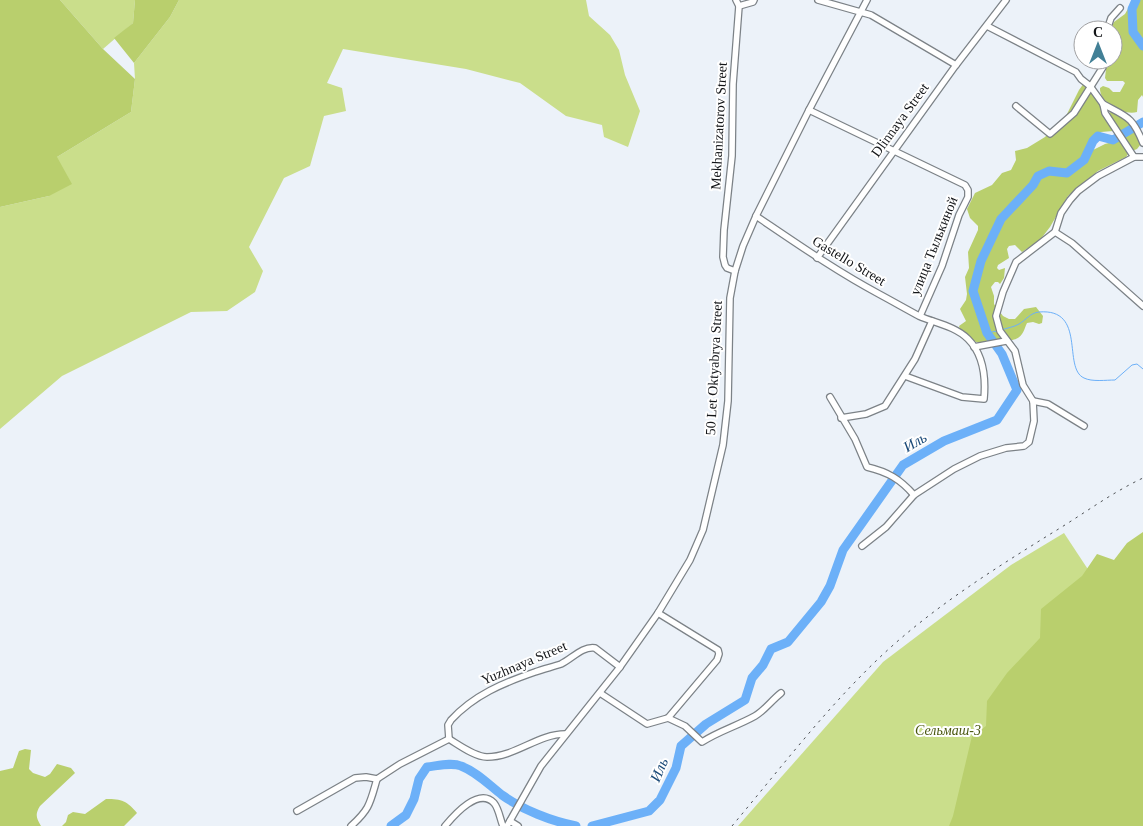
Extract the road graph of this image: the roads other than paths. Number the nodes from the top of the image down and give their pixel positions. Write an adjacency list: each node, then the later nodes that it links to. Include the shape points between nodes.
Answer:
1 (818, 0): 7 (street)
2 (867, 0): 7 (street, 50 Let Oktyabrya Street)
3 (1006, 0): 9 (street, Dlinnaya Street)
4 (755, 1): 5 (street, Mekhanizatorov Street)
5 (738, 3): 23 (street, Mekhanizatorov Street, via 732,156 723,257 724,265)
6 (1120, 8): 8 (street)
7 (861, 13): 10 (street, via 871,15); 15 (street, 50 Let Oktyabrya Street)
8 (1110, 20)
9 (987, 26): 10 (street, Dlinnaya Street); 12 (street, via 1070,68)
10 (956, 65): 17 (street, Dlinnaya Street)
11 (1101, 70): 12 (street)
12 (1090, 86): 13 (street); 14 (street, via 1074,113 1050,134)
13 (1103, 104): 16 (street, via 1131,119); 18 (street, via 1105,113)
14 (1016, 106)
15 (809, 110): 17 (street); 20 (street, 50 Let Oktyabrya Street)
16 (1143, 142)
17 (893, 151): 22 (street, Dlinnaya Street); 25 (street, улица Тылькиной, via 966,185 968,190 942,266)
18 (1134, 157): 19 (street); 21 (street, via 1078,191 1061,213)
19 (1143, 157)
20 (756, 216): 22 (street, Gastello Street); 23 (street, 50 Let Oktyabrya Street)
21 (1055, 232): 24 (street, via 1072,243); 27 (street, via 1016,262 996,316 997,325)
22 (817, 258): 25 (street, Gastello Street)
23 (735, 271): 36 (street, 50 Let Oktyabrya Street, via 730,298 728,401 723,445 703,530 690,560)
24 (1143, 306)
25 (920, 316): 26 (street, Gastello Street)
26 (932, 321): 28 (street, Gastello Street, via 958,331); 29 (street)
27 (1006, 340): 28 (street); 31 (street, via 1015,350 1023,385)
28 (974, 347): 29 (street, Gastello Street, via 984,365 984,399 962,397)
29 (905, 376): 32 (street, via 885,406 866,414)
30 (830, 397): 32 (street)
31 (1033, 401): 33 (street, via 1048,404); 34 (street, via 1034,420 1029,442 1024,446 980,456)
32 (841, 418): 34 (street, via 855,439 867,467 885,471)
33 (1084, 426)
34 (914, 495): 35 (street, via 886,527)
35 (862, 546)
36 (658, 613): 37 (street, 50 Let Oktyabrya Street); 40 (street, via 718,650 719,654)
37 (620, 667): 38 (street, 50 Let Oktyabrya Street); 42 (street, Yuzhnaya Street, via 595,648 584,648 559,664 484,692 451,720)
38 (600, 693): 40 (street, via 647,724); 41 (street, 50 Let Oktyabrya Street)
39 (781, 693): 40 (street, via 757,715 702,742 685,726)
40 (668, 718)
41 (565, 734): 42 (street, via 556,733 520,749 487,757); 45 (street, 50 Let Oktyabrya Street, via 541,766)
42 (449, 739): 43 (street)
43 (377, 779): 44 (street, via 355,778); 46 (street, via 365,814)
44 (297, 811)
45 (510, 821): 49 (street)
46 (351, 826)
47 (445, 826): 48 (street, via 475,799 484,798 493,802)
48 (503, 826)
49 (518, 826)

